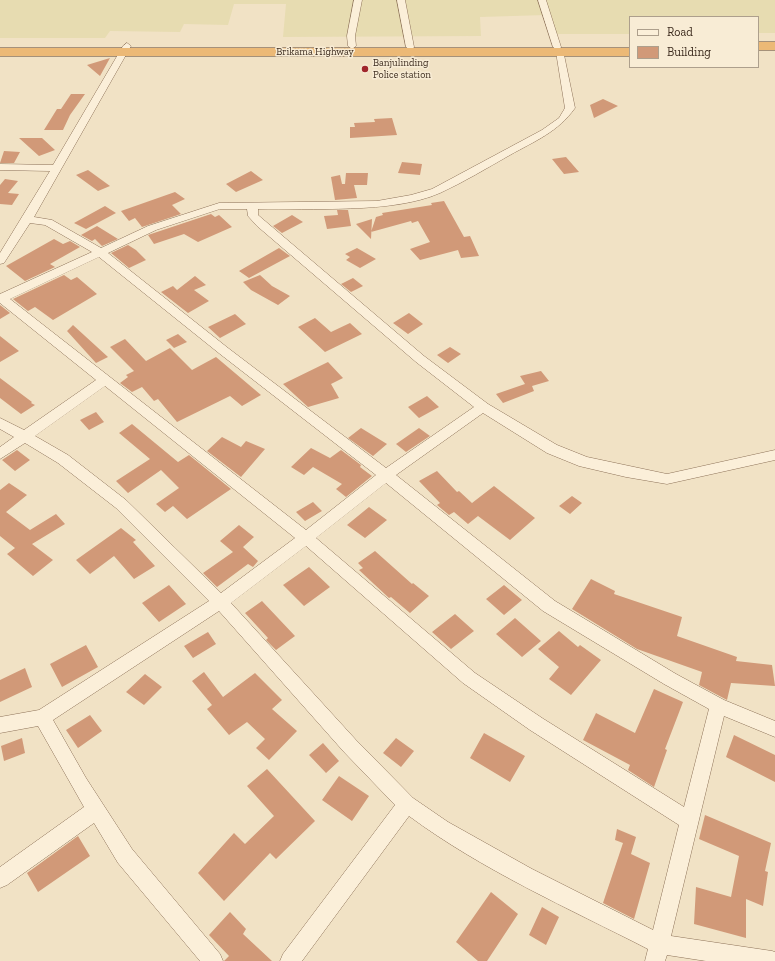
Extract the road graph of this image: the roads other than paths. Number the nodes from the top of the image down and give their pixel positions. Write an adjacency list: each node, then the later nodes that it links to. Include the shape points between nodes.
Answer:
1 (358, 0): 5 (street, via 351,36)
2 (401, 0): 8 (street)
3 (542, 0): 13 (street)
4 (0, 46): 10 (highway, Brikama Highway)
5 (352, 46): 8 (highway, Brikama Highway); 11 (highway, Brikama Highway)
6 (759, 46): 7 (highway)
7 (775, 46)
8 (410, 47): 12 (highway, Brikama Highway)
9 (629, 47): 13 (highway, Brikama Highway)
10 (126, 49): 11 (highway, Brikama Highway); 14 (highway, Brikama Highway); 19 (street)
11 (289, 49): 12 (highway, Brikama Highway)
12 (467, 49): 13 (highway, Brikama Highway)
13 (558, 49): 15 (highway, Brikama Highway); 20 (street, via 570,108 562,120 545,132 436,191 377,204)
14 (0, 52)
15 (629, 52)
16 (759, 52): 17 (highway)
17 (775, 52)
18 (0, 167): 19 (street)
19 (56, 168): 21 (street)
20 (252, 205): 22 (street, via 219,206 152,228); 26 (street, via 253,216 261,224 420,359)
21 (27, 219): 22 (street, via 48,222); 23 (street)
22 (99, 251): 24 (street, via 16,290); 31 (street)
23 (0, 261)
24 (0, 294): 25 (street)
25 (106, 380): 28 (street); 32 (street)
26 (483, 407): 30 (street, via 552,449 584,462 667,479); 31 (street)
27 (0, 423): 28 (street)
28 (24, 437): 29 (street); 33 (street, via 63,459 121,504)
29 (0, 454)
30 (775, 455)
31 (386, 476): 32 (street); 34 (street, via 549,606)
32 (306, 538): 33 (street); 40 (street, via 469,678 536,724)
33 (220, 602): 35 (street); 38 (street, via 350,746)
34 (718, 705): 37 (street); 40 (street)
35 (42, 717): 36 (street); 39 (street)
36 (2, 721)
37 (775, 729)
38 (407, 804): 42 (street, via 441,829); 44 (street)
39 (96, 810): 41 (street); 43 (street, via 125,856)
40 (689, 821): 42 (street)
41 (0, 878)
42 (658, 953): 45 (street)
43 (213, 961)
44 (290, 961)
45 (772, 961)

